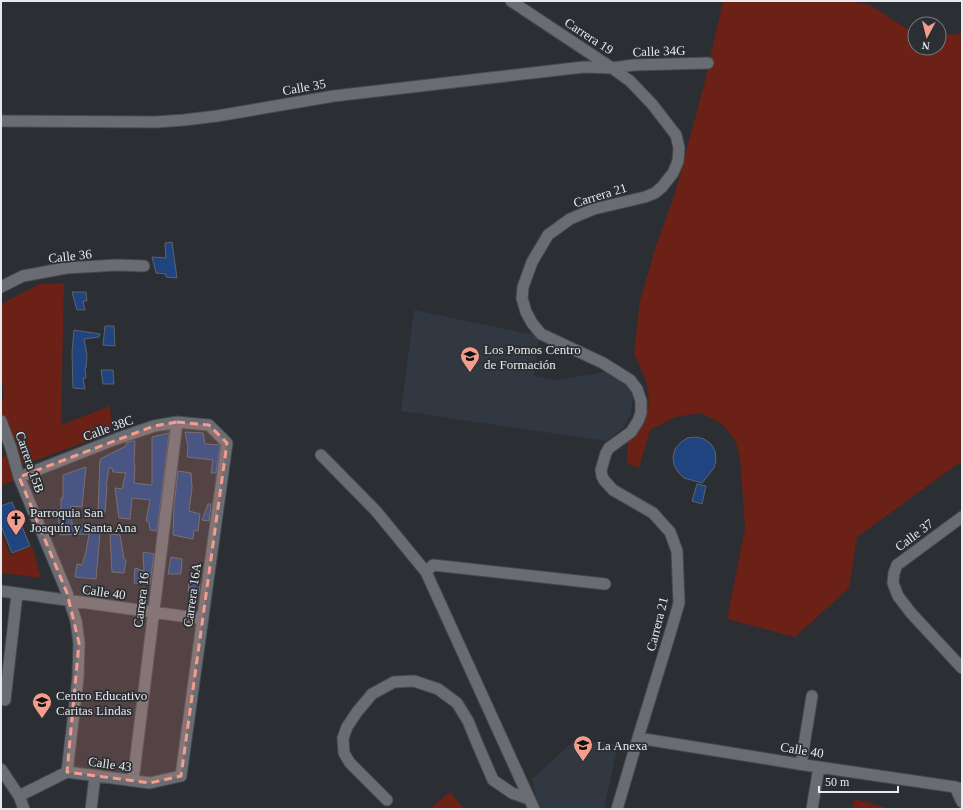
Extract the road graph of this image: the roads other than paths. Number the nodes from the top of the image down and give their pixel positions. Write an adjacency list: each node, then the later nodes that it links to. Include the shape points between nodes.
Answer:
1 (511, 1): 3 (street, Carrera 19)
2 (708, 63): 3 (street, Calle 34G)
3 (612, 68): 4 (street, Calle 35, via 584,67 334,96 184,120); 5 (street, Carrera 21, via 637,88 676,136 679,148 678,161 662,187 655,193 594,209 570,219 548,235)
4 (1, 121)
5 (532, 262): 6 (street); 25 (street, Carrera 21, via 523,286 522,298 526,312 541,334 604,363 630,380 637,390 641,400 638,421 631,432 609,448 601,470 602,476 613,490 653,513 670,532 677,551 679,603)
6 (544, 264)
7 (144, 266): 8 (street, Calle 36, via 66,268 23,276)
8 (1, 286)
9 (1, 421): 13 (street, Carrera 15B)
10 (177, 422): 11 (street, Calle 38C); 13 (street, Calle 38C, via 116,438); 20 (street, Carrera 16)
11 (209, 425): 21 (street, Carrera 16A, via 227,443)
12 (321, 455): 15 (street, via 376,511)
13 (19, 476): 19 (street, Carrera 15B)
14 (962, 517): 22 (street, Calle 37, via 897,565 893,583 898,596 911,613)
15 (426, 572): 16 (street, via 433,565); 37 (street)
16 (605, 584)
17 (1, 591): 18 (street, Calle 40)
18 (17, 594): 19 (street, Calle 40); 24 (street)
19 (70, 601): 20 (street, Calle 40); 29 (street, Carrera 15B, via 79,643)
20 (154, 613): 21 (street, Calle 40); 32 (street, Carrera 16)
21 (202, 619): 31 (street, Carrera 16A)
22 (962, 668)
23 (812, 696): 26 (street)
24 (5, 700)
25 (638, 738): 26 (street, Calle 40); 40 (street, Carrera 21)
26 (801, 764): 27 (street, Calle 40)
27 (819, 767): 33 (street, Calle 40); 41 (street)
28 (1, 769): 34 (street)
29 (67, 772): 30 (street, Calle 43); 34 (street)
30 (95, 776): 32 (street, Calle 43); 39 (street)
31 (181, 776): 32 (street, Calle 43, via 150,783)
32 (133, 781)
33 (959, 788): 36 (street)
34 (19, 796): 38 (street)
35 (387, 800): 37 (street, via 350,763 344,753 343,738 347,727 372,694 394,682 414,681 438,689 457,702 468,721 493,780)
36 (962, 802)
37 (531, 804)
38 (24, 809)
39 (91, 809)
40 (617, 809)
41 (812, 809)

